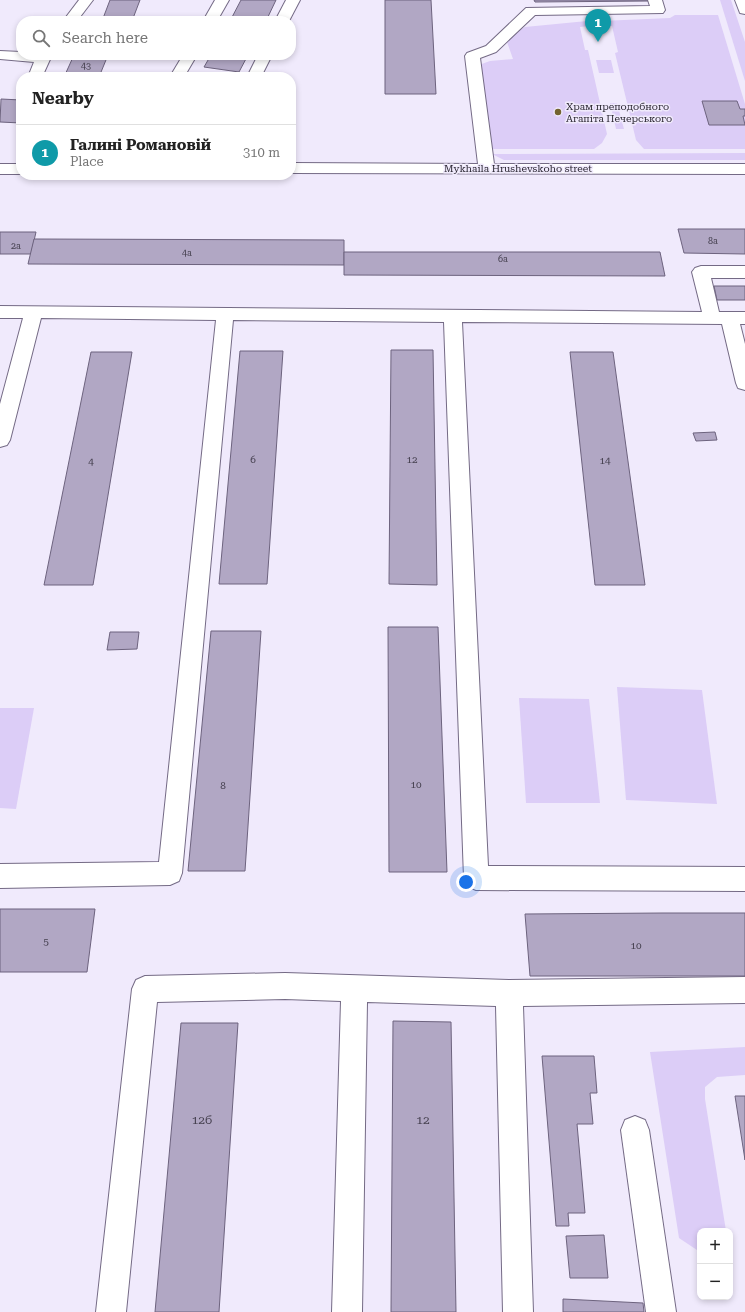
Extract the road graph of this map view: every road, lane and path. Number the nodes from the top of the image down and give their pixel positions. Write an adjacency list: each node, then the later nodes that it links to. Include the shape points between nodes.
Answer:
1 (86, 0): 7 (street)
2 (222, 0): 8 (street)
3 (293, 0): 9 (street)
4 (655, 0): 18 (street, via 658,10 531,11 491,49 472,56)
5 (742, 0): 6 (street)
6 (745, 10)
7 (74, 16)
8 (213, 16)
9 (285, 16)
10 (0, 55): 11 (street)
11 (16, 56)
12 (43, 60): 15 (street)
13 (188, 60): 16 (street)
14 (262, 60): 17 (street)
15 (37, 72)
16 (184, 72)
17 (256, 72)
18 (486, 167): 19 (street, Mykhaila Hrushevskoho street); 22 (street, Mykhaila Hrushevskoho street)
19 (296, 168)
20 (0, 169): 21 (street)
21 (16, 169)
22 (745, 169)
23 (745, 272): 28 (street, via 701,272)
24 (0, 312): 25 (street)
25 (33, 313): 26 (street); 31 (street)
26 (225, 314): 27 (street); 32 (street, via 170,873)
27 (452, 315): 28 (street); 33 (street, via 476,878)
28 (712, 318): 29 (street)
29 (737, 318): 30 (street)
30 (745, 383)
31 (0, 440)
32 (0, 876)
33 (745, 879)
34 (354, 989): 36 (street); 38 (street, via 285,986 145,989); 39 (street)
35 (745, 990): 36 (street)
36 (509, 993): 40 (street)
37 (635, 1130): 41 (street)
38 (111, 1312)
39 (347, 1312)
40 (518, 1312)
41 (661, 1312)

